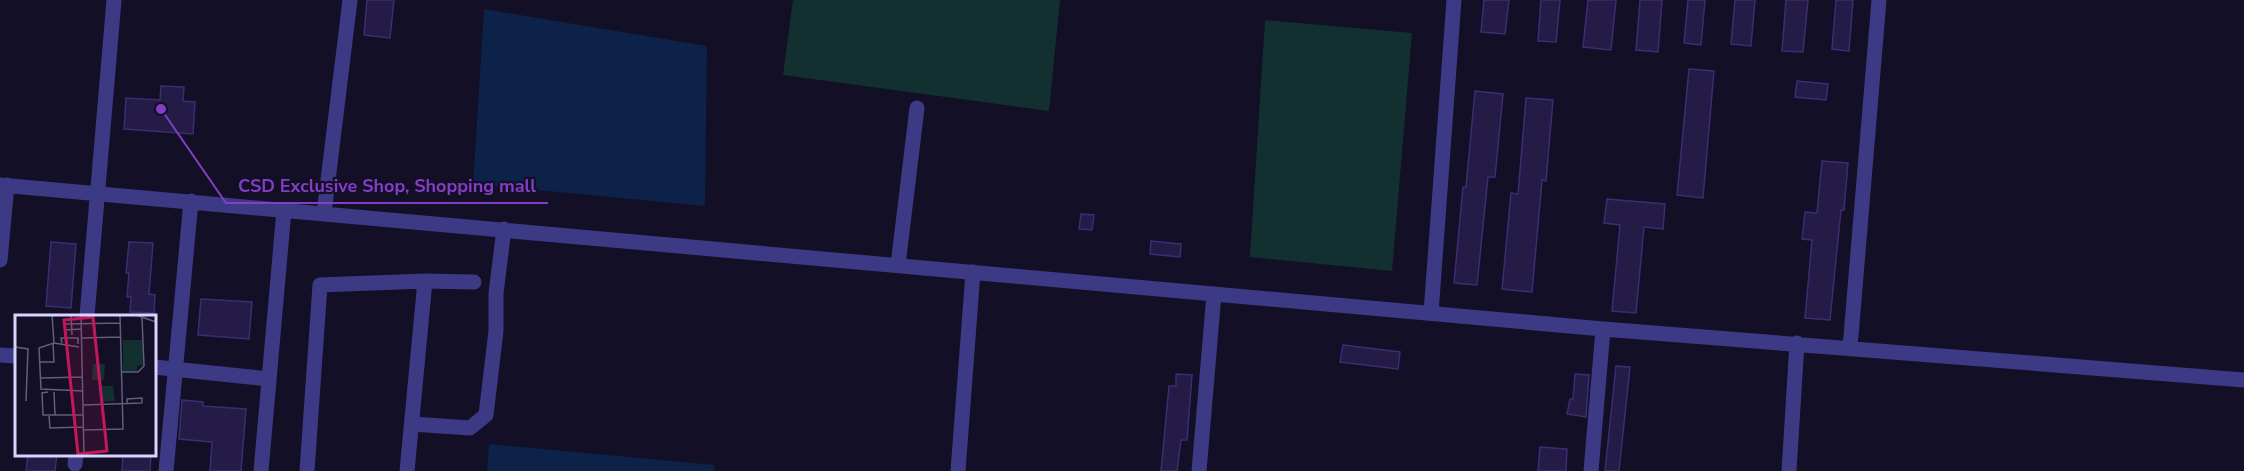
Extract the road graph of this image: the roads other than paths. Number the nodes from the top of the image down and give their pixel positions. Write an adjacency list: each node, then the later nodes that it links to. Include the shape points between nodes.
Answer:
1 (114, 0): 7 (street)
2 (350, 0): 10 (street)
3 (1454, 0): 18 (street)
4 (1879, 0): 22 (street)
5 (916, 108): 13 (street)
6 (3, 185): 7 (street); 12 (street)
7 (97, 193): 8 (street); 19 (street)
8 (191, 201): 9 (street); 26 (street)
9 (284, 210): 10 (street); 27 (street)
10 (324, 213): 11 (street)
11 (504, 230): 13 (street); 29 (street, via 486,415 470,428)
12 (0, 261)
13 (898, 265): 14 (street)
14 (973, 272): 17 (street); 34 (street)
15 (425, 281): 16 (street); 29 (street); 32 (street, via 320,285)
16 (474, 282)
17 (1214, 294): 18 (street); 35 (street)
18 (1431, 313): 20 (street)
19 (87, 315)
20 (1603, 329): 21 (street); 36 (street)
21 (1797, 343): 22 (street); 37 (street)
22 (1850, 348): 28 (street)
23 (0, 355): 24 (street)
24 (15, 356)
25 (156, 368): 26 (street)
26 (176, 369): 27 (street); 30 (street)
27 (269, 379): 31 (street)
28 (2244, 380)
29 (412, 424): 33 (street)
30 (166, 471)
31 (261, 471)
32 (307, 471)
33 (407, 471)
34 (958, 471)
35 (1199, 471)
36 (1591, 471)
37 (1789, 471)

